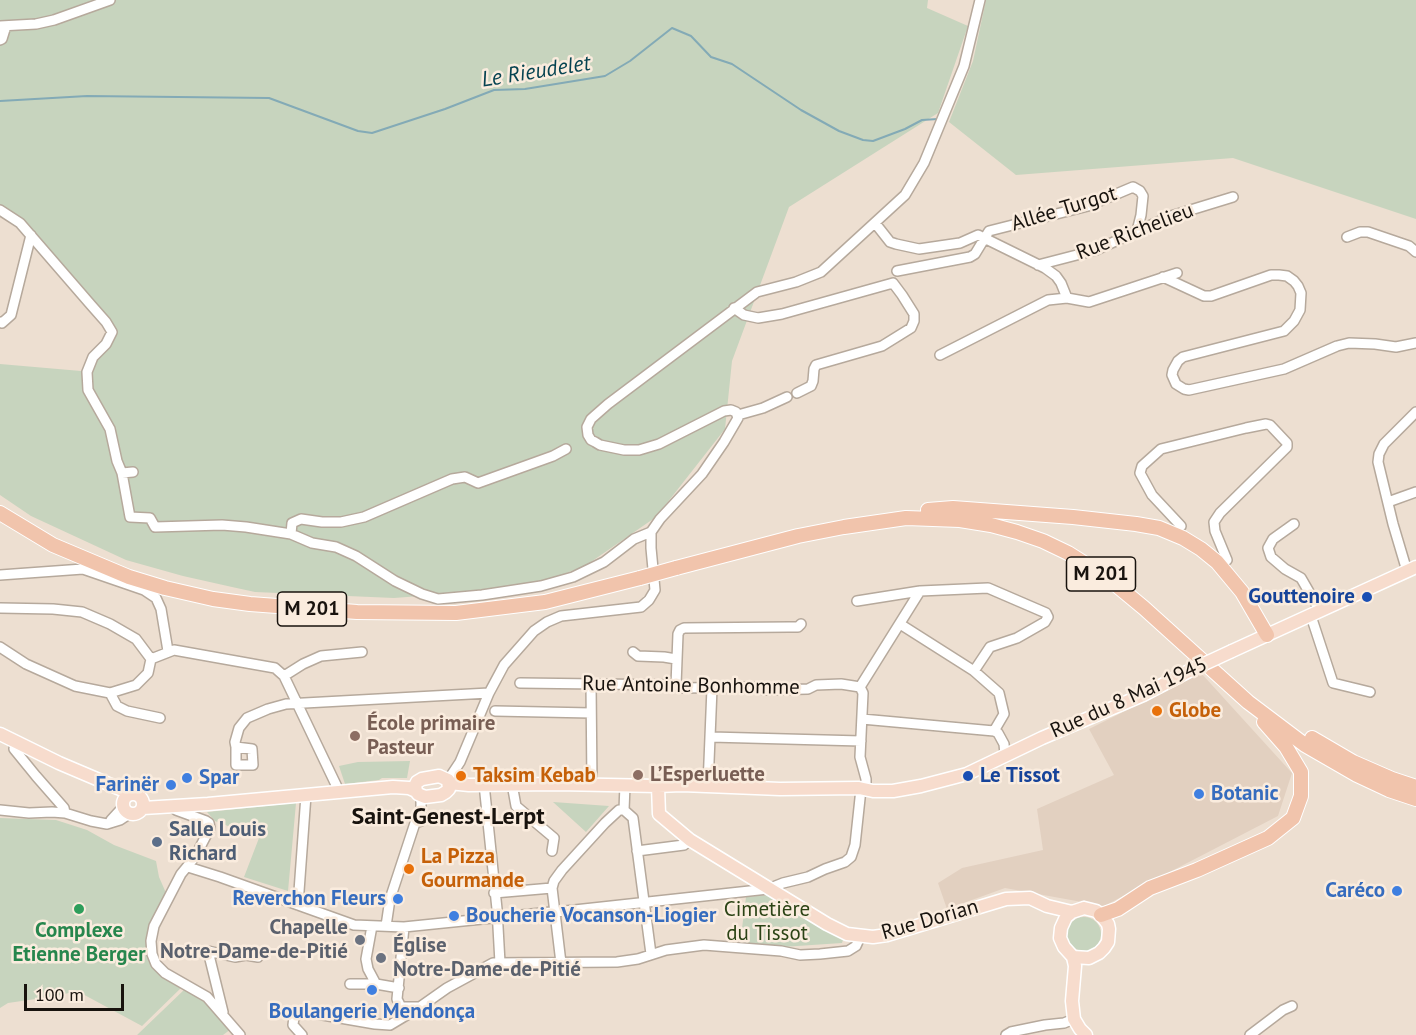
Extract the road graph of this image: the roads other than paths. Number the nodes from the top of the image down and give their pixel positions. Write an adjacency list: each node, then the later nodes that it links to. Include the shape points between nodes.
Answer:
1 (110, 0): 3 (street, via 54,20)
2 (980, 0): 7 (street, via 964,66 924,163 905,195)
3 (3, 26): 4 (street)
4 (0, 40)
5 (1233, 197): 8 (street, Rue Richelieu)
6 (0, 210): 9 (street)
7 (875, 223): 11 (street, via 890,242 919,249 960,243 978,235); 18 (street, via 821,272 757,292)
8 (1137, 231): 11 (street, Allée Turgot, via 1143,196 1133,188 1088,206 989,231); 13 (street, Rue Richelieu, via 1096,250)
9 (31, 235): 19 (street, via 11,315); 27 (street, via 112,332 93,357 87,372 88,390 110,429)
10 (1347, 237): 12 (street, via 1368,232)
11 (985, 238): 13 (street); 14 (street, via 970,257)
12 (1416, 252)
13 (1038, 265): 17 (street, via 1056,276)
14 (897, 271)
15 (1177, 273): 16 (street)
16 (1163, 278): 17 (street, via 1089,302); 20 (street, via 1210,296 1279,275 1294,281 1301,293 1300,310 1284,331 1178,361 1173,370 1176,384 1190,390 1284,369 1349,343)
17 (1067, 298): 21 (street, via 1048,300)
18 (734, 308): 22 (street, via 758,318 893,283 902,295 914,314 911,328 882,346 816,365 811,386); 25 (street, via 591,419 588,435 600,445 639,450 724,411)
19 (0, 322)
20 (1416, 343)
21 (940, 355)
22 (797, 393)
23 (787, 397): 25 (street)
24 (1416, 412): 30 (street, via 1379,454)
25 (738, 415): 36 (street, via 702,474)
26 (566, 449): 37 (street, via 478,483 465,477 452,479 364,517 341,522 301,519 292,523)
27 (122, 472): 28 (street); 37 (street, via 130,517 150,518 155,527 246,526)
28 (133, 472)
29 (1416, 492): 30 (street)
30 (1389, 502): 40 (street, via 1393,524)
31 (0, 505): 42 (highway, M 201, via 99,558 133,571 175,584 256,597 393,608 447,607 554,594)
32 (928, 510): 39 (highway, M 201, via 885,511); 49 (highway, via 953,508 1073,517 1159,528 1183,538 1217,562 1242,592); 86 (highway, M 201, via 992,518 1073,549 1120,578 1224,672 1282,718 1353,762)
33 (0, 513): 42 (highway, M 201, via 53,544 129,576 165,588 250,604 357,612 456,613 545,602)
34 (1294, 524): 46 (street, via 1273,539 1268,548 1284,569 1301,578)
35 (1181, 526): 38 (street, via 1152,495 1140,473 1142,466 1161,449 1270,425 1287,447 1214,522)
36 (651, 532): 37 (street, via 573,577 541,586 438,599 395,581 336,547); 65 (street, via 656,590 650,600 641,608 561,616 547,622 504,665)
37 (291, 534)
38 (1227, 560)
39 (676, 565): 42 (highway, M 201, bridge); 66 (highway, M 201, via 878,521 934,518 991,525 1043,541 1109,579)
40 (1412, 569): 46 (main road, Rue du 8 Mai 1945)
41 (0, 575): 51 (street, via 83,569 144,590 156,598 161,609)
42 (639, 575)
43 (920, 591): 44 (street); 48 (street); 56 (street, via 988,588 1046,614 1045,622 990,647)
44 (857, 602)
45 (0, 608): 54 (street, via 82,612 135,639)
46 (1315, 614): 49 (main road, Rue du 8 Mai 1945); 63 (street, via 1333,683)
47 (801, 624): 55 (street, via 684,628 678,634)
48 (900, 624): 56 (street); 61 (street)
49 (1267, 635): 78 (main road, Rue du 8 Mai 1945, bridge, via 1143,695)
50 (0, 647): 64 (street, via 26,664 75,686)
51 (168, 651): 54 (street); 57 (street, via 265,665)
52 (362, 652): 57 (street, via 321,656)
53 (633, 652): 55 (street, via 638,656)
54 (152, 659): 64 (street, via 147,673 136,685)
55 (676, 659): 60 (street)
56 (974, 671): 72 (street, via 999,693 1004,714)
57 (284, 676): 67 (street)
58 (520, 683): 59 (street, Rue Antoine Bonhomme)
59 (591, 684): 60 (street, Rue Antoine Bonhomme); 69 (street)
60 (676, 685): 62 (street, Rue Antoine Bonhomme)
61 (860, 687): 62 (street, Rue Antoine Bonhomme, via 841,684 808,689); 71 (street)
62 (712, 688): 74 (street)
63 (1370, 692)
64 (110, 693): 70 (street, via 117,706)
65 (489, 693): 67 (street); 79 (street, via 460,762)
66 (1248, 702): 91 (highway, M 201, via 1331,761 1357,776); 110 (highway, via 1287,747 1301,772 1301,796 1293,818 1269,838 1150,888)
67 (297, 703): 77 (street, via 247,718 239,728); 89 (street)
68 (495, 711): 69 (street)
69 (591, 713): 82 (street)
70 (160, 718)
71 (862, 719): 72 (street); 75 (street)
72 (994, 731): 78 (street)
73 (0, 734): 76 (main road)
74 (711, 737): 75 (street); 85 (street)
75 (861, 741): 88 (street, via 861,766 866,779)
76 (15, 742): 92 (main road, via 117,789); 97 (street, via 14,749)
77 (236, 747)
78 (1005, 751): 88 (main road, Rue du 8 Mai 1945, via 967,774 944,781 892,791)
79 (447, 782): 80 (main road, Rue du 8 Mai 1945); 87 (main road, via 422,779); 87 (main road, via 441,795)
80 (484, 784): 81 (main road, Rue du 8 Mai 1945); 104 (street)
81 (512, 784): 82 (main road, Rue du 8 Mai 1945); 99 (street, via 516,806 554,838)
82 (592, 784): 83 (main road, Rue du 8 Mai 1945)
83 (625, 785): 84 (main road, Rue du 8 Mai 1945); 96 (street)
84 (658, 786): 85 (main road, Rue du 8 Mai 1945); 98 (main road, Rue Dorian, via 659,814)
85 (708, 786): 88 (main road, Rue du 8 Mai 1945)
86 (1416, 787)
87 (418, 789): 89 (main road, via 404,782 393,787); 114 (street, via 421,821 415,823 390,899)
88 (863, 789): 103 (street, via 851,857 808,877)
89 (339, 791): 90 (main road)
90 (306, 795): 93 (main road); 106 (street)
91 (1416, 799)
92 (132, 804): 93 (main road); 94 (main road); 97 (street, via 107,824)
93 (189, 804): 94 (main road)
94 (170, 806): 101 (street, via 209,824)
95 (0, 810): 97 (street)
96 (622, 810): 100 (street, via 633,818); 102 (street, via 562,870)
97 (65, 813)
98 (690, 840): 100 (street, via 684,846); 103 (main road, Rue Dorian)
99 (552, 851)
100 (637, 851): 105 (street)
101 (188, 867): 106 (street); 129 (street, via 154,926 152,954 165,973 207,997)
102 (552, 888): 104 (street); 108 (street)
103 (768, 889): 105 (street); 116 (main road, Rue Dorian, via 837,930)
104 (494, 893): 111 (street)
105 (645, 902): 108 (street); 117 (street)
106 (298, 905): 113 (street, via 354,925)
107 (1047, 906): 109 (main road, Rue Dorian); 112 (main road); 116 (main road, Rue Dorian, via 1030,898 1006,899 887,935)
108 (554, 912): 111 (street); 122 (street)
109 (1072, 912): 110 (main road, via 1084,908); 112 (main road)
110 (1101, 915): 120 (main road, via 1109,929 1108,942)
111 (497, 917): 115 (street); 121 (street)
112 (1062, 923): 119 (main road, via 1062,942)
113 (372, 926): 114 (street); 124 (street, via 366,959)
114 (386, 926): 115 (street)
115 (404, 927): 125 (street)
116 (860, 936): 117 (street, via 856,946 848,951 800,955 704,945)
117 (651, 954): 122 (street, via 617,962)
118 (258, 957): 129 (street, via 208,951)
119 (1074, 957): 120 (main road); 126 (main road)
120 (1089, 958): 126 (main road)
121 (500, 963): 122 (street); 128 (street, via 447,988)
122 (561, 963)
123 (350, 984): 124 (street)
124 (376, 984): 125 (street)
125 (399, 988): 128 (street, via 397,999 401,1007)
126 (1074, 989): 130 (main road)
127 (1292, 1005): 135 (street)
128 (420, 1007): 132 (street, via 390,1025 301,1013 294,1017 292,1025)
129 (223, 1014): 131 (street)
130 (1074, 1019): 133 (street); 134 (main road)
131 (240, 1035)
132 (302, 1035)
133 (1006, 1035)
134 (1086, 1035)
135 (1250, 1035)

